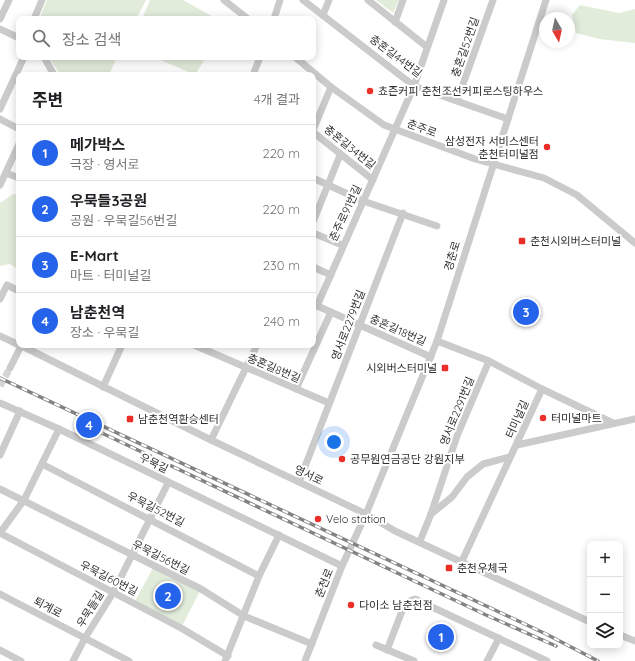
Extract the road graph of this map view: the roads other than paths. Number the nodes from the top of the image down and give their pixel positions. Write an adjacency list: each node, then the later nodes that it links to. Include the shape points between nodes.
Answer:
1 (10, 0): 16 (street)
2 (42, 0): 13 (street)
3 (224, 0): 14 (street)
4 (280, 0): 15 (street)
5 (303, 0): 12 (street, 충혼길44번길)
6 (329, 0): 12 (street)
7 (368, 0): 17 (street)
8 (403, 0): 17 (street)
9 (444, 0): 20 (street, 춘주로91번길)
10 (493, 0): 33 (street, 충혼길52번길)
11 (546, 0): 36 (street, 경춘로)
12 (323, 15): 31 (street, 충혼길44번길)
13 (35, 16)
14 (244, 16)
15 (275, 16)
16 (0, 20)
17 (395, 22): 20 (street)
18 (0, 29): 19 (street)
19 (16, 37)
20 (427, 47): 31 (street, 춘주로91번길)
21 (23, 60): 25 (street)
22 (46, 60): 26 (street)
23 (259, 60): 27 (street)
24 (299, 60): 28 (street, 춘주로)
25 (17, 72)
26 (52, 72)
27 (254, 72)
28 (313, 72)
29 (16, 74): 34 (street)
30 (316, 74): 32 (street, 춘주로)
31 (414, 86): 33 (street, 충혼길44번길); 39 (street, 춘주로91번길)
32 (331, 87): 37 (street); 39 (street, 춘주로)
33 (457, 101): 36 (street, 충혼길44번길)
34 (0, 109)
35 (0, 119): 38 (street)
36 (508, 119): 43 (street, 경춘로)
37 (316, 124)
38 (16, 127)
39 (394, 130): 43 (street, 춘주로); 47 (street, 춘주로91번길)
40 (316, 134): 42 (street, 충혼길34번길)
41 (16, 151): 44 (street)
42 (340, 155): 47 (street, 충혼길34번길); 48 (street)
43 (494, 164): 55 (street, 춘주로, via 544,178 577,195); 66 (street, 경춘로)
44 (6, 173): 45 (street); 49 (street)
45 (16, 177)
46 (316, 179): 48 (street)
47 (373, 180): 50 (street, 춘주로91번길)
48 (329, 184): 50 (street); 52 (street)
49 (0, 185)
50 (363, 201): 51 (street); 56 (street, 춘주로91번길)
51 (403, 213): 53 (street); 64 (street, 영서로2279번길)
52 (316, 215)
53 (437, 226)
54 (316, 233): 56 (street)
55 (635, 243)
56 (342, 245): 58 (street, 춘주로91번길)
57 (316, 268): 58 (street)
58 (331, 275): 61 (street, 춘주로91번길)
59 (16, 290): 60 (street, via 7,285)
60 (0, 300)
61 (316, 303)
62 (316, 305): 63 (street, 충혼길18번길)
63 (331, 312): 64 (street, 충혼길18번길); 68 (street)
64 (359, 325): 77 (street, 충혼길18번길); 85 (street, 영서로2279번길)
65 (0, 336): 67 (street, 영서로)
66 (437, 341): 77 (street, 경춘로); 78 (street)
67 (16, 343)
68 (316, 345)
69 (19, 348): 79 (street)
70 (26, 348): 81 (street, 영서로)
71 (121, 348): 81 (street)
72 (201, 348): 76 (street, 충혼길8번길)
73 (212, 348): 76 (street)
74 (256, 348): 80 (street)
75 (315, 348): 82 (street)
76 (210, 352): 80 (street, 충혼길8번길)
77 (431, 357): 99 (street, 경춘로)
78 (489, 361): 83 (street); 100 (street, 영서로2291번길, via 457,436)
79 (10, 368)
80 (246, 368): 82 (street, 충혼길8번길); 90 (street)
81 (103, 387): 90 (street, 영서로)
82 (296, 389): 85 (street, 충혼길8번길)
83 (542, 389): 88 (street); 91 (street, 터미널길)
84 (0, 403): 86 (street, 우묵길)
85 (329, 403): 95 (street, 영서로2279번길)
86 (20, 411): 89 (street, 우묵길); 92 (street)
87 (635, 419): 88 (street)
88 (613, 424): 91 (street)
89 (59, 429): 94 (street); 96 (street, 우묵길)
90 (211, 440): 95 (street, 영서로)
91 (517, 445): 93 (street, 터미널길)
92 (0, 455)
93 (510, 457): 100 (street, 영서로2291번길, via 483,464 466,477 452,497); 106 (street, 터미널길)
94 (42, 464): 98 (street); 101 (street, 우묵길52번길)
95 (299, 482): 99 (street, 영서로)
96 (168, 483): 101 (street, 우묵들길); 103 (street, 우묵길)
97 (0, 489): 98 (street, 우묵길56번길)
98 (24, 500): 102 (street); 105 (street, 우묵길56번길)
99 (366, 514): 104 (street, 영서로, via 395,531); 107 (street, 춘천로)
100 (431, 514): 104 (street, 영서로2291번길)
101 (150, 518): 105 (street, 우묵들길); 108 (street, 우묵길52번길)
102 (0, 533): 109 (street, 우묵길60번길)
103 (279, 535): 107 (street, 우묵길); 108 (street)
104 (420, 541): 106 (street, 영서로)
105 (133, 555): 109 (street, 우묵들길); 111 (street, 우묵길56번길, via 201,589)
106 (462, 561): 112 (street, 영서로)
107 (342, 566): 117 (street, 춘천로)
108 (259, 576): 111 (street)
109 (113, 592): 114 (street, 우묵들길); 121 (street, 우묵길60번길, via 181,628)
110 (0, 594): 114 (street, 퇴계로)
111 (244, 616): 117 (street, 우묵길56번길); 121 (street)
112 (587, 621)
113 (623, 636): 116 (street)
114 (85, 638): 123 (street, 우묵들길); 124 (street, 퇴계로)
115 (499, 638): 120 (street, via 415,599 404,606); 127 (street); 128 (street)
116 (635, 641)
117 (312, 644): 125 (street, 춘천로)
118 (376, 645): 120 (street)
119 (0, 650): 122 (street)
120 (387, 650): 126 (street)
121 (226, 658)
122 (21, 661)
123 (73, 661)
124 (129, 661)
125 (305, 661)
126 (414, 661)
127 (487, 661)
128 (547, 661)

